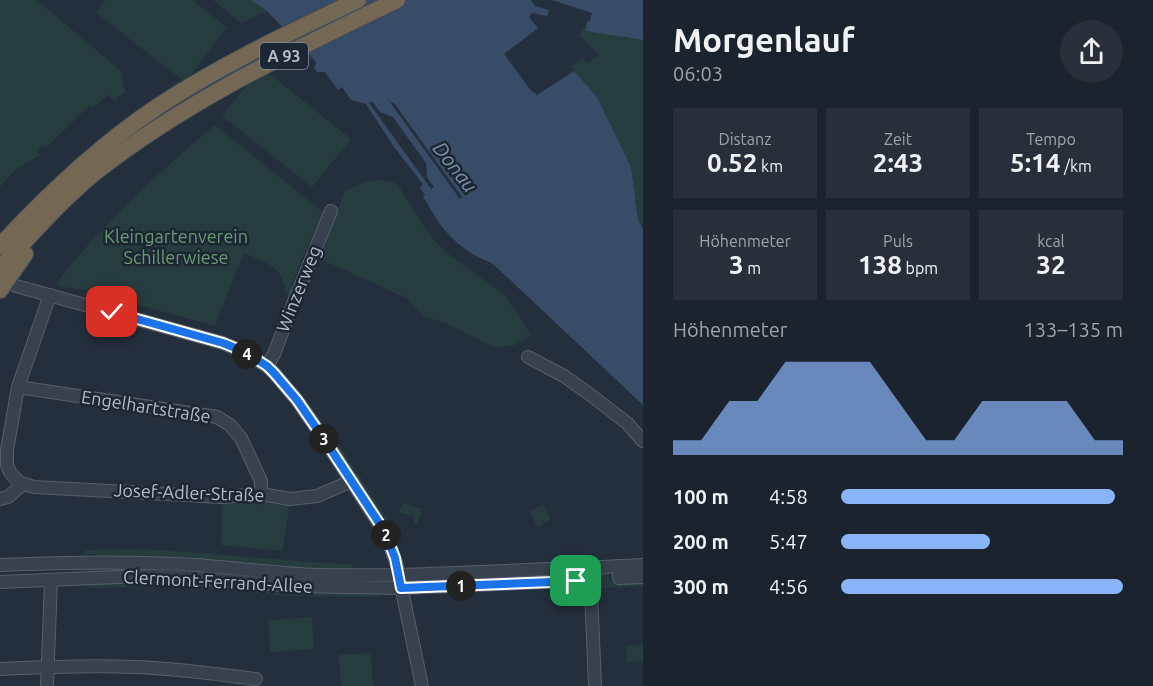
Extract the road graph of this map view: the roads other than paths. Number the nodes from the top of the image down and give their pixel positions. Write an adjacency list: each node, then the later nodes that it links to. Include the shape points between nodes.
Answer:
1 (358, 0): 5 (highway, A 93, via 250,53 159,106 54,190)
2 (396, 0): 3 (highway, A 93, via 265,65 174,116)
3 (92, 176): 6 (highway, A 93); 8 (highway, via 35,241)
4 (331, 211): 11 (street, Winzerweg)
5 (0, 246)
6 (0, 268)
7 (16, 285): 9 (street)
8 (0, 290)
9 (50, 295): 11 (street, via 223,343); 12 (street)
10 (528, 357): 13 (street, via 588,393 627,423)
11 (267, 366): 14 (street, via 297,400)
12 (18, 387): 15 (street, via 6,457 10,472); 16 (street, Engelhartstraße, via 217,417 241,438 261,481)
13 (643, 441)
14 (352, 481): 16 (street, Josef-Adler-Straße, via 302,498); 27 (street, via 385,532)
15 (23, 484): 16 (street, Josef-Adler-Straße, via 222,497); 17 (street)
16 (261, 494)
17 (0, 499)
18 (0, 565): 27 (street, Clermont-Ferrand-Allee, via 145,562)
19 (643, 565): 20 (street)
20 (618, 566): 22 (street); 23 (street, via 619,578)
21 (579, 567): 22 (street); 25 (street); 27 (street)
22 (602, 567): 25 (street)
23 (643, 577)
24 (51, 580): 26 (street, Clermont-Ferrand-Allee); 27 (street, Clermont-Ferrand-Allee, via 171,576 295,586); 28 (street)
25 (590, 580): 27 (street); 33 (street)
26 (0, 582)
27 (400, 582): 32 (street)
28 (48, 667): 29 (street); 30 (street, via 133,667); 31 (street)
29 (0, 669)
30 (256, 679)
31 (47, 686)
32 (422, 686)
33 (595, 686)

